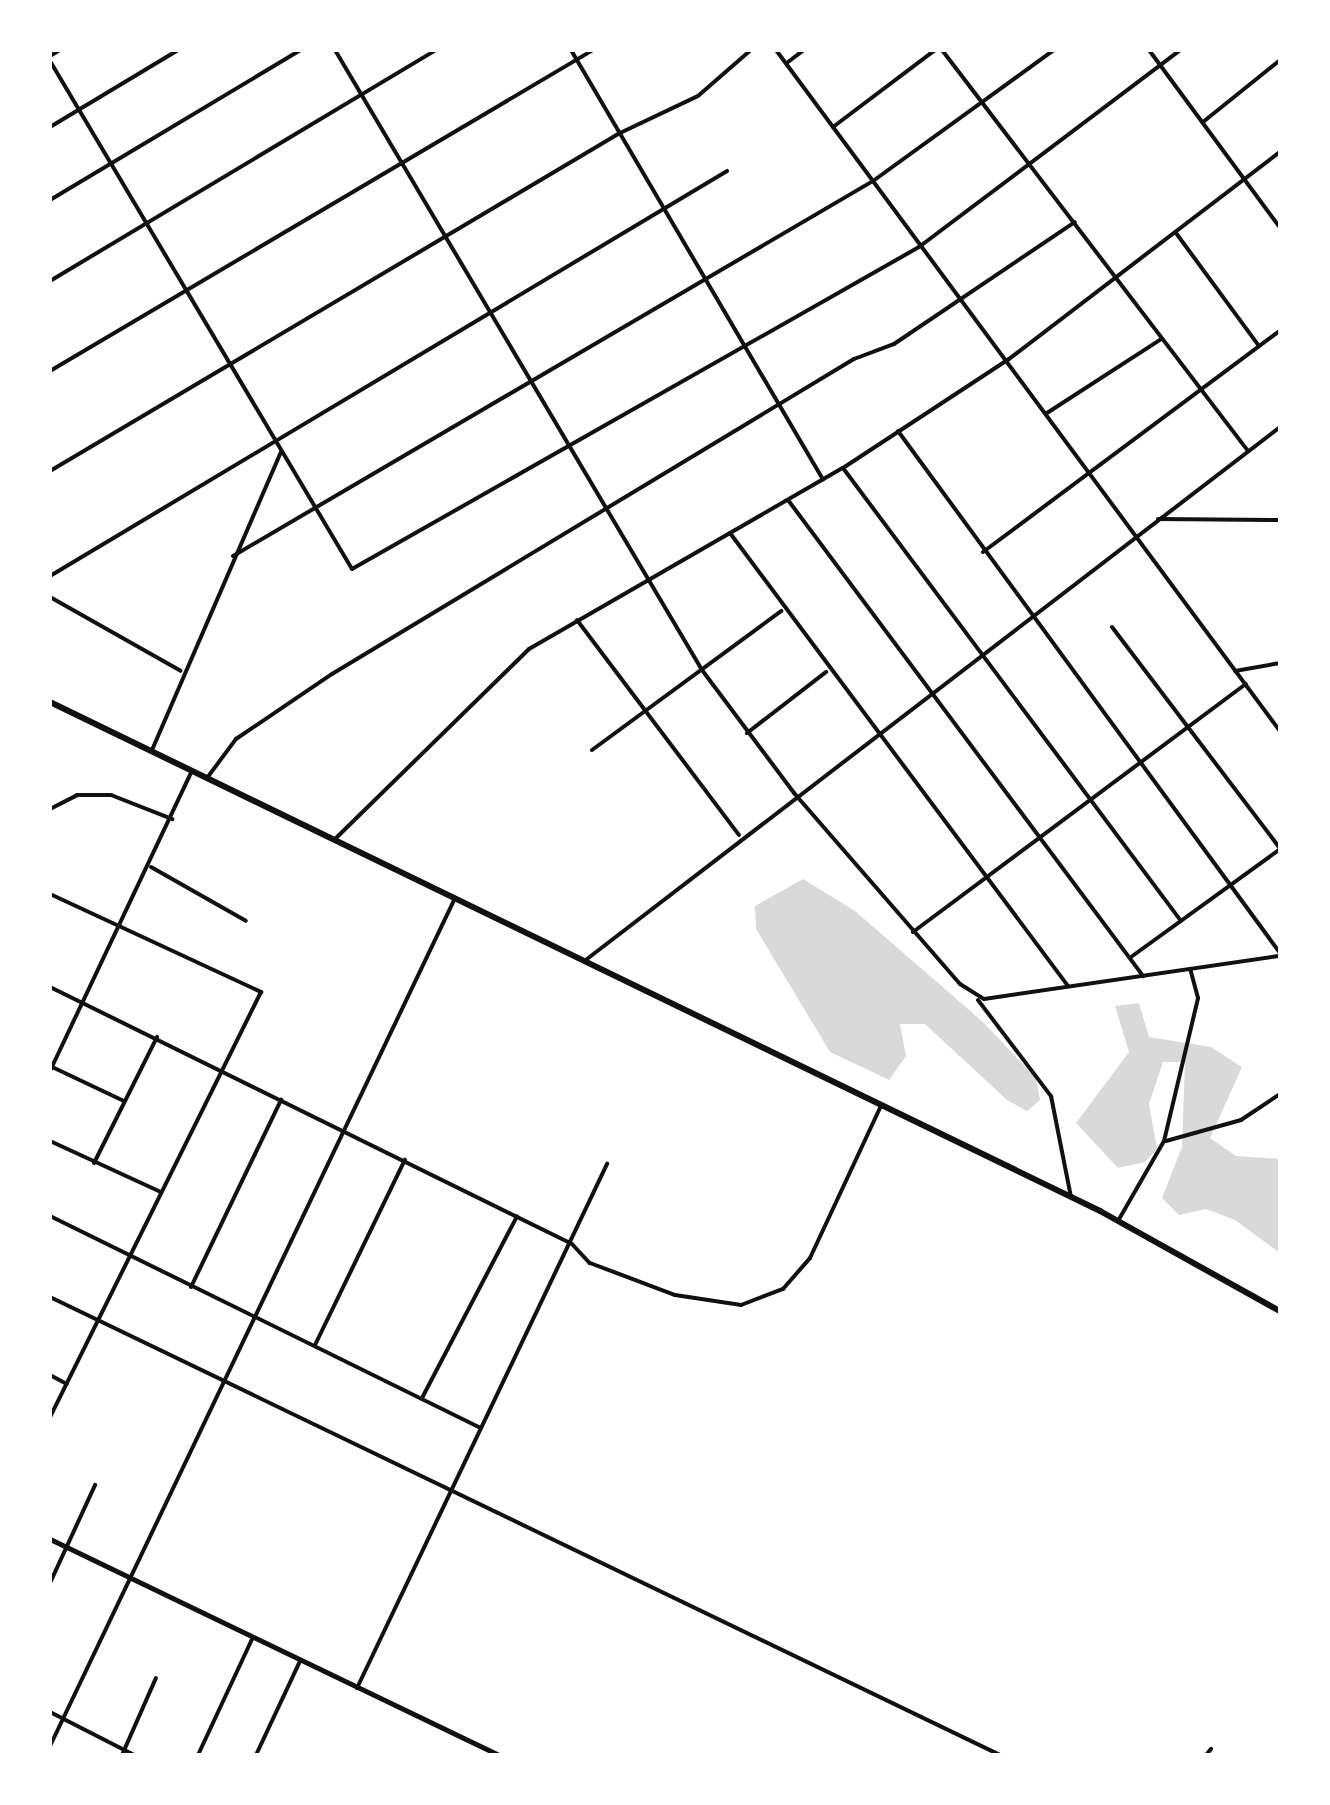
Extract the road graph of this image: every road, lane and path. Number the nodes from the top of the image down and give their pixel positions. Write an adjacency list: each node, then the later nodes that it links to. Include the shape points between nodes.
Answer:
1 (60, 50): 15 (street)
2 (178, 50): 22 (street)
3 (301, 50): 29 (street)
4 (335, 50): 20 (street)
5 (436, 50): 20 (street)
6 (571, 50): 16 (street)
7 (593, 50): 16 (street)
8 (751, 50): 26 (street, via 698,96)
9 (776, 50): 18 (street)
10 (804, 50): 18 (street)
11 (939, 50): 21 (street); 25 (street)
12 (1054, 50): 21 (street)
13 (1149, 50): 19 (street)
14 (1180, 50): 19 (street)
15 (50, 59): 22 (street)
16 (576, 59): 26 (street); 30 (street)
17 (1280, 60): 23 (street)
18 (786, 63): 25 (street)
19 (1160, 65): 23 (street); 28 (street)
20 (363, 95): 30 (street); 37 (street)
21 (982, 104): 28 (street); 33 (street)
22 (80, 108): 24 (street); 29 (street)
23 (1203, 122): 32 (street)
24 (50, 127)
25 (833, 127): 33 (street)
26 (620, 134): 35 (street); 40 (street)
27 (1280, 152): 32 (street)
28 (1029, 162): 36 (street); 41 (street)
29 (110, 164): 34 (street); 37 (street)
30 (404, 164): 40 (street); 45 (street)
31 (727, 171): 35 (street)
32 (1246, 179): 38 (street); 39 (street)
33 (873, 182): 41 (street); 42 (street)
34 (50, 200)
35 (666, 207): 42 (street); 47 (street)
36 (1074, 222): 43 (street); 46 (street)
37 (147, 224): 44 (street); 45 (street)
38 (1280, 228)
39 (1176, 233): 43 (street); 51 (street)
40 (448, 239): 47 (street); 53 (street)
41 (919, 247): 46 (street); 50 (street)
42 (704, 275): 50 (street); 55 (street)
43 (1115, 279): 49 (street); 52 (street)
44 (50, 282)
45 (187, 291): 53 (street); 54 (street)
46 (961, 303): 52 (street); 57 (street)
47 (490, 314): 55 (street); 61 (street)
48 (1280, 331): 51 (street)
49 (1161, 339): 56 (street); 58 (street)
50 (747, 346): 57 (street); 62 (street)
51 (1260, 346): 56 (street)
52 (1010, 359): 58 (street); 60 (street)
53 (231, 368): 61 (street); 66 (street)
54 (50, 371)
55 (532, 382): 62 (street); 70 (street)
56 (1200, 391): 63 (street); 67 (street)
57 (782, 405): 68 (street); 71 (street)
58 (1047, 413): 67 (street)
59 (1280, 427): 63 (street)
60 (898, 431): 65 (street); 76 (street)
61 (274, 439): 64 (street); 78 (street)
62 (570, 448): 70 (street, via 361,569 346,565); 71 (street)
63 (1248, 451): 72 (street)
64 (281, 452): 70 (street); 77 (street)
65 (843, 468): 68 (street); 85 (street)
66 (50, 472)
67 (1089, 473): 75 (street); 76 (street)
68 (823, 479): 69 (street)
69 (788, 500): 74 (street); 92 (street)
70 (314, 509): 77 (street)
71 (609, 509): 79 (street); 103 (street, via 264,718)
72 (1158, 518): 73 (street); 75 (street)
73 (1280, 520)
74 (730, 533): 79 (street); 81 (street)
75 (1136, 536): 82 (street); 89 (street)
76 (982, 552): 82 (street)
77 (233, 556): 90 (street)
78 (50, 576)
79 (650, 578): 83 (street); 87 (street)
80 (50, 598): 90 (street)
81 (782, 610): 87 (street); 88 (street)
82 (1027, 617): 85 (street); 101 (street)
83 (577, 620): 94 (street); 110 (street, via 528,650)
84 (1112, 627): 95 (street)
85 (978, 654): 92 (street); 105 (street)
86 (1280, 663): 89 (street)
87 (702, 670): 94 (street); 97 (street)
88 (827, 671): 97 (street); 98 (street)
89 (1235, 671): 91 (street)
90 (182, 672): 99 (street)
91 (1246, 684): 95 (street); 96 (street)
92 (928, 692): 98 (street); 109 (street)
93 (50, 702): 99 (highway)
94 (644, 713): 100 (street); 108 (street)
95 (1189, 728): 101 (street); 111 (street)
96 (1280, 731)
97 (747, 733): 104 (street)
98 (875, 734): 104 (street); 113 (street)
99 (152, 750): 102 (highway)
100 (592, 750)
101 (1140, 765): 105 (street); 114 (street)
102 (192, 771): 103 (highway); 107 (street)
103 (206, 778): 110 (highway)
104 (794, 793): 108 (street); 120 (street)
105 (1091, 802): 109 (street); 117 (street)
106 (50, 809): 107 (street, via 103,795)
107 (172, 820): 112 (street)
108 (739, 835): 123 (street)
109 (1042, 838): 113 (street); 122 (street)
110 (334, 840): 116 (highway)
111 (1280, 848): 114 (street)
112 (151, 867): 118 (street); 119 (street)
113 (984, 880): 120 (street); 126 (street)
114 (1230, 886): 117 (street); 121 (street)
115 (50, 894): 119 (street)
116 (455, 898): 123 (highway); 137 (street)
117 (1182, 920): 122 (street)
118 (246, 921)
119 (124, 928): 129 (street); 132 (street, via 261,992)
120 (913, 932): 128 (street)
121 (1280, 954): 124 (street)
122 (1130, 957): 125 (street)
123 (587, 958): 136 (highway)
124 (1190, 969): 125 (street); 139 (street, via 1198,998)
125 (1143, 976): 126 (street)
126 (1068, 986): 128 (street)
127 (50, 987): 129 (street)
128 (978, 1000): 144 (street, via 1051,1096)
129 (86, 1004): 130 (street); 131 (street)
130 (157, 1037): 132 (street); 135 (street)
131 (51, 1068): 135 (street)
132 (221, 1069): 134 (street); 143 (street)
133 (1280, 1094): 139 (street, via 1241,1120)
134 (281, 1100): 137 (street); 150 (street)
135 (123, 1101): 141 (street)
136 (881, 1106): 144 (highway); 148 (street, via 832,1225 766,1299 744,1306 675,1295 583,1260)
137 (346, 1132): 140 (street); 153 (street)
138 (50, 1141): 141 (street)
139 (1164, 1141): 147 (street)
140 (406, 1160): 146 (street); 155 (street)
141 (94, 1162): 143 (street)
142 (606, 1164): 148 (street)
143 (161, 1192): 149 (street)
144 (1071, 1197): 147 (highway)
145 (50, 1216): 149 (street)
146 (517, 1216): 148 (street); 159 (street)
147 (1118, 1221): 152 (highway)
148 (572, 1244): 161 (street)
149 (126, 1254): 150 (street); 154 (street)
150 (191, 1287): 153 (street)
151 (50, 1297): 154 (street)
152 (1280, 1311)
153 (255, 1318): 155 (street); 158 (street)
154 (98, 1320): 157 (street); 158 (street)
155 (314, 1346): 159 (street)
156 (50, 1375): 157 (street)
157 (67, 1384): 160 (street)
158 (224, 1384): 163 (street); 166 (street)
159 (422, 1399): 161 (street)
160 (50, 1417)
161 (482, 1429): 163 (street)
162 (95, 1486): 165 (street)
163 (454, 1492): 171 (street); 180 (street)
164 (50, 1539): 165 (street)
165 (67, 1547): 166 (street); 167 (street)
166 (129, 1578): 168 (street); 173 (street)
167 (50, 1583)
168 (252, 1639): 169 (street); 177 (street)
169 (300, 1661): 171 (street); 178 (street)
170 (156, 1678): 175 (street)
171 (356, 1688): 179 (street)
172 (50, 1712): 173 (street)
173 (64, 1718): 174 (street); 175 (street)
174 (50, 1746)
175 (123, 1752): 176 (street)
176 (134, 1755)
177 (198, 1755)
178 (256, 1755)
179 (498, 1755)
180 (1000, 1755)

